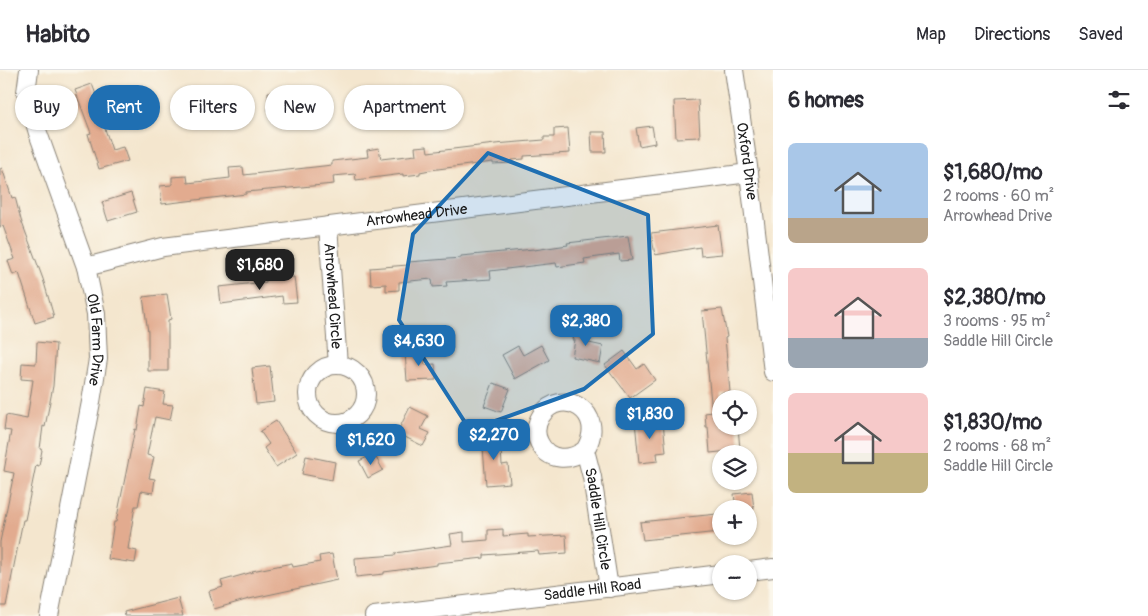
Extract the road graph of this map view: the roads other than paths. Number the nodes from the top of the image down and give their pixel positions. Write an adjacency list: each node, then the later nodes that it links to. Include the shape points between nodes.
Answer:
1 (29, 70): 5 (street, Old Farm Drive, via 26,92)
2 (734, 70): 3 (street, Oxford Drive)
3 (749, 173): 4 (street, Arrowhead Drive); 7 (street, Oxford Drive)
4 (328, 226): 5 (street, Arrowhead Drive, via 163,247); 6 (street, Arrowhead Circle)
5 (86, 267): 13 (street, Old Farm Drive, via 96,314 98,359)
6 (338, 365)
7 (773, 372)
8 (585, 450): 12 (street, Saddle Hill Circle)
9 (773, 568): 10 (street)
10 (757, 570)
11 (712, 575): 12 (street, Saddle Hill Road)
12 (608, 588): 14 (street, Saddle Hill Road)
13 (49, 616)
14 (374, 616)

